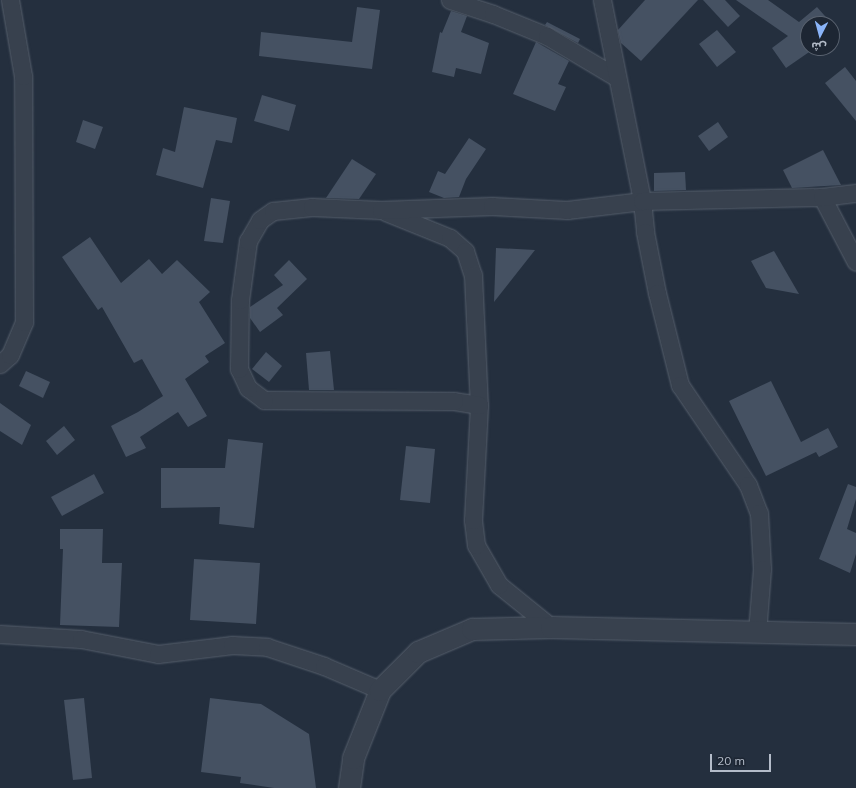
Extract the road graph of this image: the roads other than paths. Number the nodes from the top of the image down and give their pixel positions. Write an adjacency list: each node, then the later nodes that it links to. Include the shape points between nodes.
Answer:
1 (10, 0): 10 (street, via 24,76 24,322 10,355)
2 (450, 0): 4 (street, via 548,36)
3 (602, 0): 4 (street)
4 (616, 77): 7 (street)
5 (856, 193): 6 (street)
6 (822, 197): 7 (street); 9 (street)
7 (642, 201): 8 (street, via 567,210 492,206); 13 (street, via 645,232 656,286 680,385 748,485 759,513 762,570)
8 (381, 210): 11 (street, via 450,238 465,251 473,275); 11 (street, via 312,207 273,211 260,220 248,242 240,300 239,369 248,388 264,400 454,401)
9 (856, 262)
10 (0, 364)
11 (479, 405): 12 (street, via 473,520 476,545 499,585)
12 (551, 627): 13 (street); 16 (street, via 472,629 418,652)
13 (757, 632): 15 (street)
14 (0, 634): 16 (street, via 81,639 158,654 232,645 267,647 324,666)
15 (856, 634)
16 (380, 690): 17 (street, via 353,758)
17 (350, 788)

